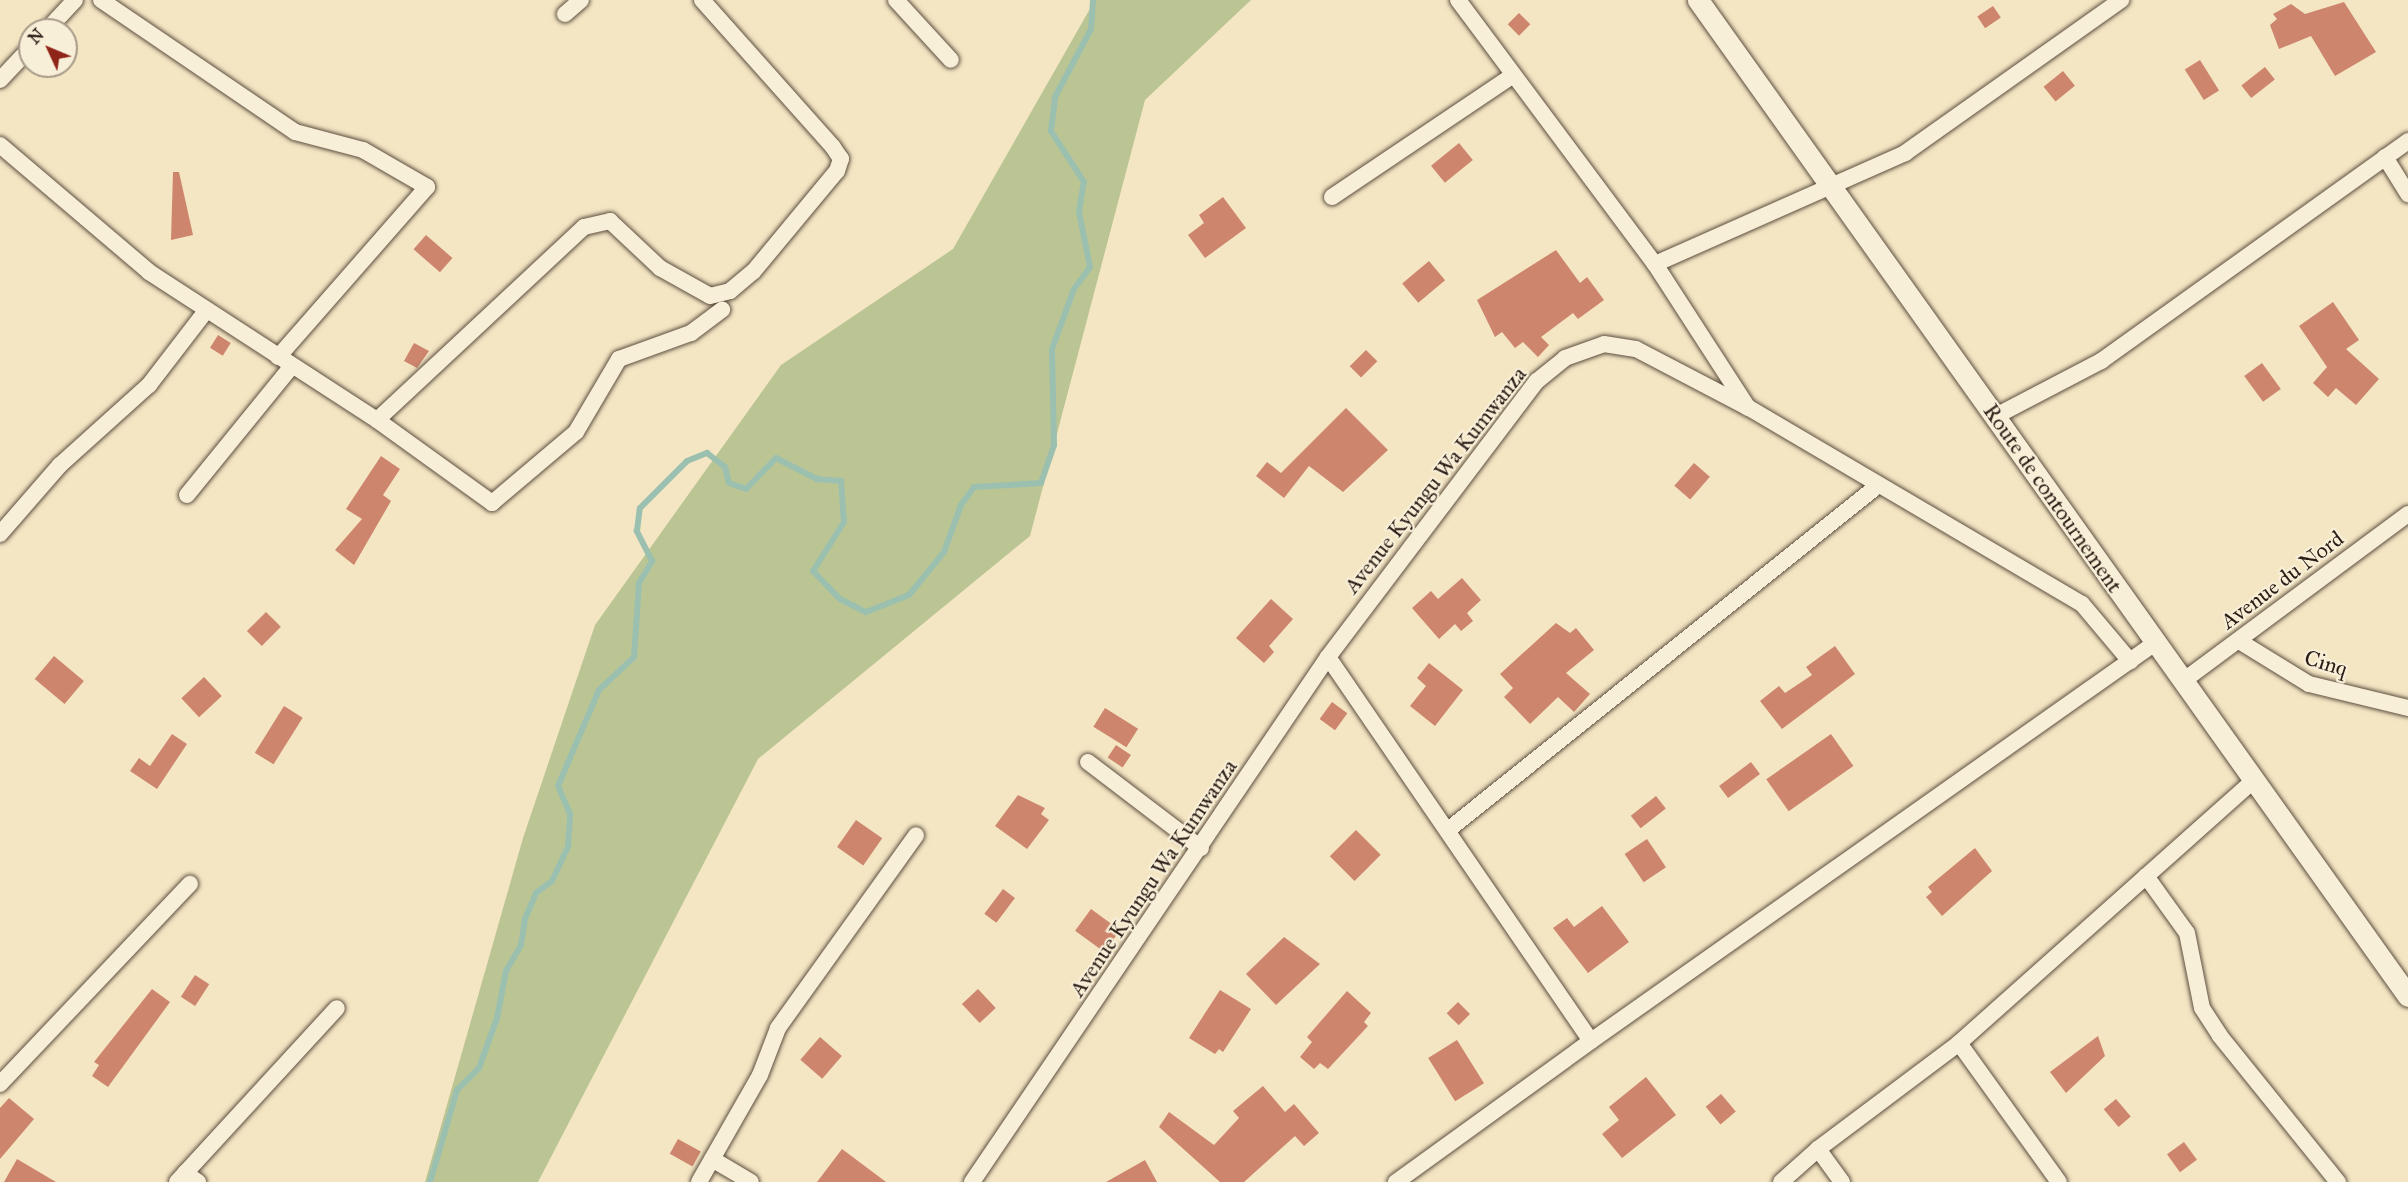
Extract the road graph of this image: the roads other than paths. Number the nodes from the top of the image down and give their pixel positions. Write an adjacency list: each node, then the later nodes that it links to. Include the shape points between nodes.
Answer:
1 (75, 0): 10 (street)
2 (101, 0): 24 (street, via 295,132 363,150 427,187)
3 (581, 0): 9 (street)
4 (702, 0): 27 (street, via 833,147 841,159 837,171 753,272 730,291 710,296 660,268 610,221 584,227)
5 (896, 0): 11 (street)
6 (1458, 0): 13 (street)
7 (1698, 0): 18 (street, Route de contournement)
8 (2121, 0): 18 (street, via 1905,153)
9 (565, 14)
10 (58, 18)
11 (951, 60)
12 (18, 61): 14 (street)
13 (1512, 76): 20 (street); 21 (street)
14 (0, 80)
15 (2408, 141): 17 (street)
16 (0, 145): 23 (street, via 149,272)
17 (2385, 157): 19 (street); 26 (street, via 2101,361)
18 (1831, 186): 21 (street); 26 (street, Route de contournement)
19 (2408, 194)
20 (1332, 197)
21 (1654, 264): 25 (street)
22 (722, 310): 27 (street, via 691,333 619,358 576,432 492,503)
23 (206, 311): 24 (street); 31 (street, via 149,385 60,465)
24 (285, 362): 27 (street); 29 (street)
25 (1749, 408): 28 (street, Avenue Kyungu Wa Kumwanza); 34 (street, Avenue Kyungu Wa Kumwanza, via 1636,349 1604,344 1565,358 1537,381)
26 (1996, 416): 33 (street, Route de contournement)
27 (377, 420)
28 (1876, 487): 35 (street, Avenue Kyungu Wa Kumwanza, via 2082,604); 40 (street)
29 (187, 495)
30 (2408, 514): 32 (street, Avenue du Nord)
31 (0, 534)
32 (2239, 641): 36 (street, Avenue du Nord); 37 (street, Cinq, via 2309,684)
33 (2156, 643): 35 (street); 36 (street, Route de contournement)
34 (1328, 657): 40 (street); 42 (street, Avenue Kyungu Wa Kumwanza)
35 (2130, 661): 47 (street)
36 (2183, 681): 39 (street, Route de contournement)
37 (2408, 708)
38 (1088, 762): 42 (street)
39 (2253, 781): 43 (street); 45 (street, Route de contournement)
40 (1448, 830): 47 (street)
41 (916, 835): 51 (street, via 778,1028 760,1075)
42 (1201, 848): 55 (street, Avenue Kyungu Wa Kumwanza)
43 (2146, 876): 48 (street); 60 (street, via 2187,933 2202,1008 2220,1036)
44 (190, 884): 49 (street)
45 (2408, 996)
46 (337, 1008): 52 (street)
47 (1591, 1041): 56 (street)
48 (1959, 1043): 50 (street); 59 (street)
49 (0, 1084)
50 (1818, 1149): 57 (street); 58 (street)
51 (712, 1159): 53 (street); 54 (street)
52 (187, 1179)
53 (699, 1182)
54 (751, 1182)
55 (972, 1182)
56 (1396, 1182)
57 (1781, 1182)
58 (1842, 1182)
59 (2059, 1182)
60 (2338, 1182)

